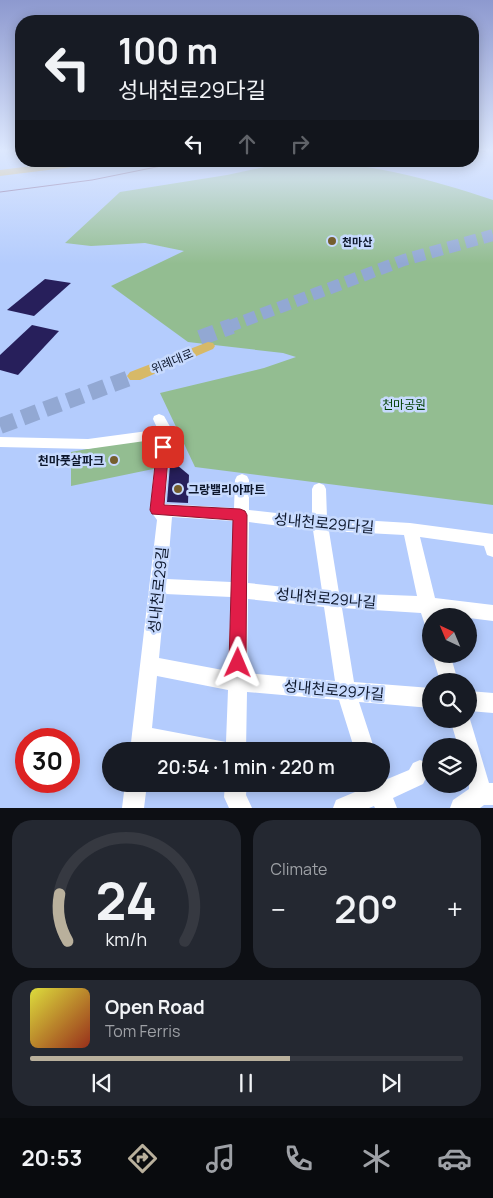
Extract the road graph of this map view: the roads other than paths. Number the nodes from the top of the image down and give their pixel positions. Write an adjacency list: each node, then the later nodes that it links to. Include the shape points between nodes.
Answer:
1 (204, 342): 2 (main road, 위례대로)
2 (133, 372)
3 (159, 419): 5 (street, 성내천로29길, via 170,439)
4 (0, 442): 5 (street, via 88,444 155,435)
5 (163, 447): 8 (street, 성내천로29길)
6 (242, 480): 9 (street)
7 (319, 489): 10 (street)
8 (157, 510): 9 (street, 성내천로29다길); 13 (street, 성내천로29길, via 165,518)
9 (240, 515): 10 (street, 성내천로29다길); 14 (street)
10 (320, 524): 11 (street, 성내천로29다길); 15 (street)
11 (410, 529): 12 (street, 성내천로29다길); 16 (street)
12 (492, 545)
13 (158, 586): 14 (street, 성내천로29나길); 20 (street, 성내천로29길)
14 (239, 590): 15 (street, 성내천로29나길); 21 (street)
15 (331, 600): 17 (street, 성내천로29나길); 22 (street)
16 (428, 608)
17 (422, 611)
18 (478, 613): 19 (street, 성내천로29나길)
19 (493, 613)
20 (149, 665): 21 (street, 성내천로29가길); 26 (street, 성내천로29길)
21 (237, 682): 22 (street, 성내천로29가길); 27 (street)
22 (346, 692): 23 (street, 성내천로29가길); 28 (street)
23 (422, 697)
24 (477, 702): 25 (street)
25 (493, 703)
26 (141, 742)
27 (236, 742)
28 (362, 742)
29 (420, 770): 34 (street, via 416,777)
30 (477, 770): 33 (street)
31 (135, 792): 35 (street)
32 (236, 792): 36 (street)
33 (487, 794): 38 (street)
34 (380, 795): 37 (street)
35 (133, 808)
36 (241, 808)
37 (344, 808)
38 (461, 808)

